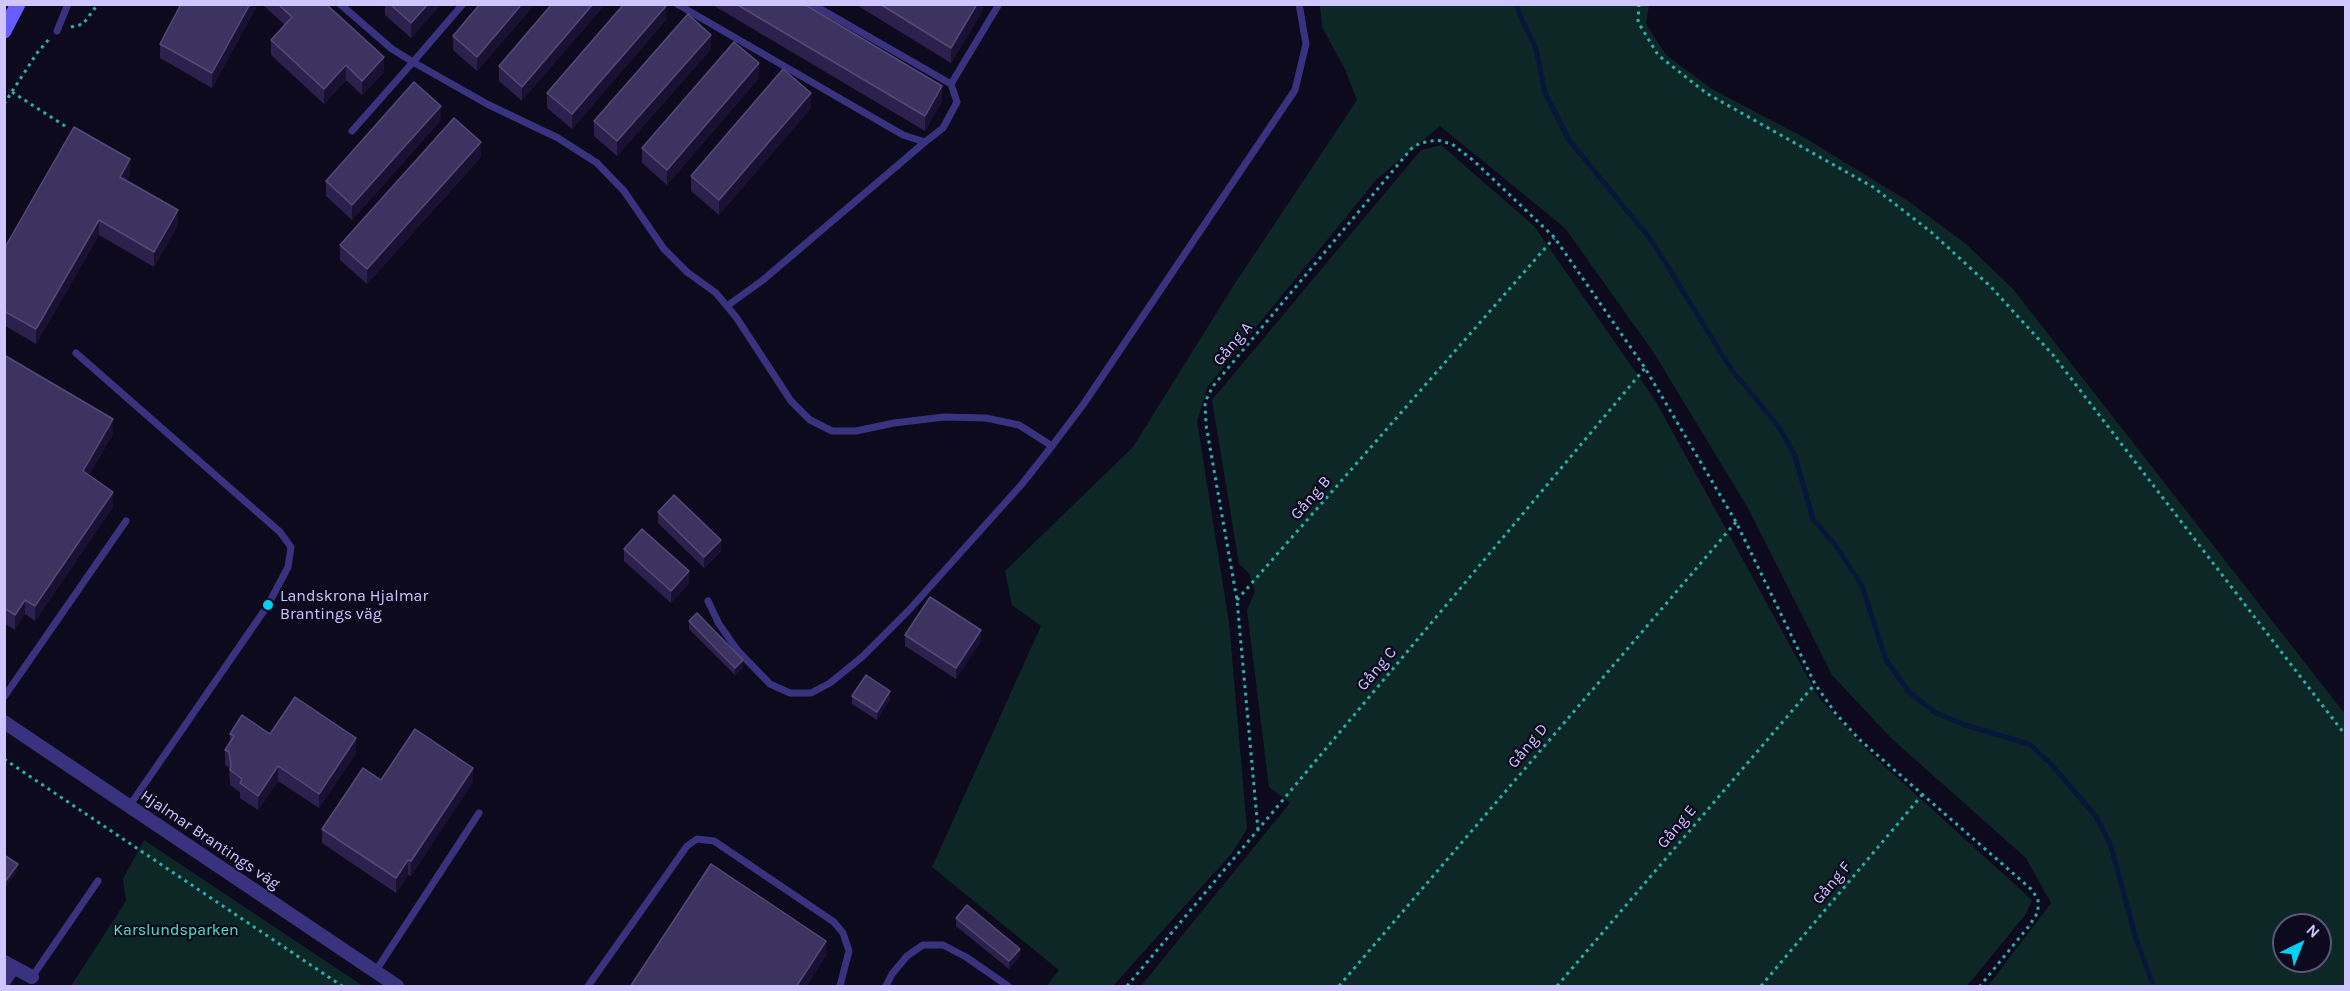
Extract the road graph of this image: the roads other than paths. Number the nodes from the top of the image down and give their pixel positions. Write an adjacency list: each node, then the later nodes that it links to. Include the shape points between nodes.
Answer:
1 (18, 4): 9 (main road)
2 (68, 4): 10 (lane)
3 (340, 4): 11 (lane)
4 (463, 4): 11 (lane)
5 (677, 4): 14 (lane, via 903,135)
6 (812, 4): 12 (lane)
7 (999, 4): 12 (lane)
8 (1299, 4): 17 (lane, via 1306,44 1295,90)
9 (4, 31)
10 (57, 31)
11 (413, 62): 13 (lane); 15 (lane, via 558,138 597,163 624,190 664,249)
12 (951, 84): 14 (lane, via 957,102 943,128)
13 (352, 131)
14 (925, 142): 15 (lane)
15 (727, 306): 17 (lane, via 791,401 810,420 832,431 944,417 986,418 1020,425)
16 (76, 353): 22 (lane, via 280,532 291,547 288,567 268,605)
17 (1052, 446): 19 (lane, via 909,610 862,657 811,693 790,693 770,684 738,651)
18 (126, 521): 20 (lane)
19 (708, 601)
20 (4, 697)
21 (4, 722): 22 (street, Hjalmar Brantings väg)
22 (130, 805): 26 (street, Hjalmar Brantings väg)
23 (479, 813): 26 (lane)
24 (98, 881): 27 (lane)
25 (9, 965): 27 (street); 28 (street)
26 (375, 972): 29 (street, Hjalmar Brantings väg)
27 (32, 977)
28 (4, 981)
29 (397, 987)
30 (588, 987): 31 (lane, via 687,846 696,839 714,841 834,922 849,951)
31 (840, 987)
32 (886, 987): 33 (lane, via 907,956 923,945 943,945)
33 (1008, 987)

